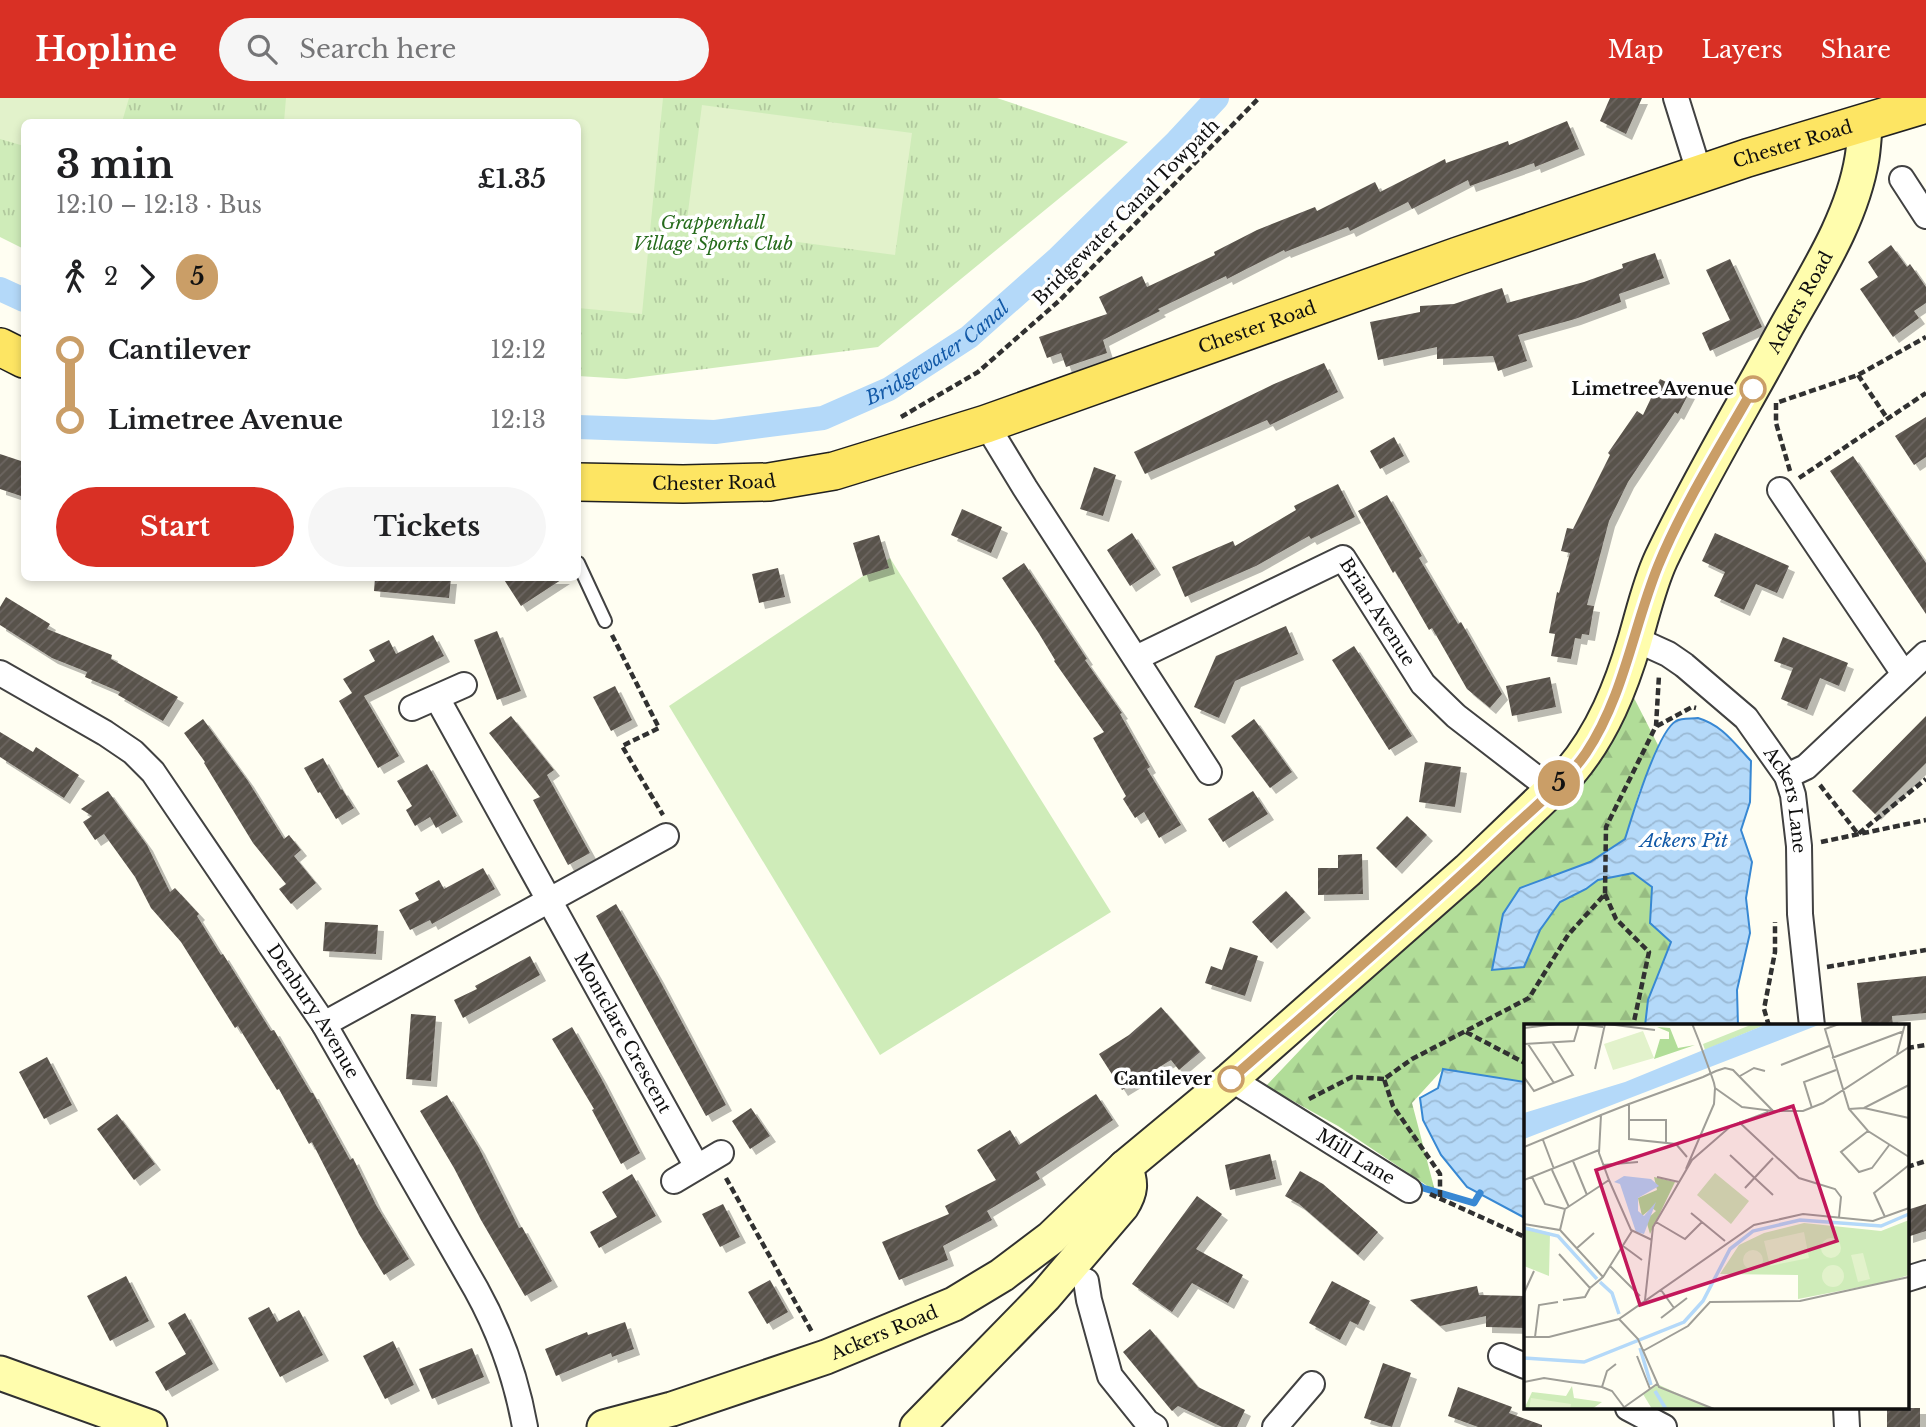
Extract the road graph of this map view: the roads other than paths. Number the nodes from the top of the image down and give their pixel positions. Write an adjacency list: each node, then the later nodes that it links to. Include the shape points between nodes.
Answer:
1 (1676, 98): 4 (street)
2 (1926, 104): 3 (main road, Chester Road)
3 (1866, 122): 4 (main road, Chester Road); 14 (street, Ackers Road, via 1860,167 1844,218 1672,536)
4 (1700, 175): 9 (main road, Chester Road)
5 (1902, 179): 6 (street)
6 (1926, 216)
7 (0, 347): 8 (main road)
8 (21, 358)
9 (986, 424): 10 (main road, Chester Road, via 834,471 769,482); 16 (street)
10 (581, 482)
11 (1780, 490): 18 (street)
12 (581, 569): 13 (lane)
13 (605, 621)
14 (1635, 639): 23 (street, Ackers Lane, via 1684,665 1746,718); 24 (street, Ackers Road, via 1604,720 1585,754)
15 (1926, 654): 18 (street)
16 (1136, 659): 22 (street); 24 (street, Brian Avenue, via 1343,558 1423,684 1456,716)
17 (0, 673): 27 (street, Denbury Avenue, via 105,733 153,772)
18 (1904, 674): 23 (street)
19 (464, 685): 20 (street)
20 (437, 698): 21 (street); 26 (street, Montclare Crescent)
21 (412, 708)
22 (1209, 772)
23 (1796, 772): 28 (street, Ackers Lane, via 1793,795 1800,914)
24 (1552, 790): 29 (street, Ackers Road)
25 (666, 836): 26 (street)
26 (549, 900): 27 (street); 31 (street, Montclare Crescent, via 711,1159)
27 (324, 1024): 42 (street, Denbury Avenue, via 493,1319 512,1368)
28 (1812, 1024)
29 (1231, 1079): 30 (street, Ackers Road); 32 (street, Mill Lane)
30 (1125, 1167): 43 (street, Ackers Road, via 1051,1238 954,1304 826,1357); 44 (street, via 1131,1186 1122,1206 1045,1296)
31 (674, 1181)
32 (1409, 1190)
33 (1926, 1273): 34 (street)
34 (1909, 1278)
35 (1086, 1281): 45 (street, via 1110,1376)
36 (1501, 1356): 37 (street)
37 (1524, 1366)
38 (0, 1373): 41 (street)
39 (1312, 1384): 46 (street)
40 (1632, 1410): 47 (street)
41 (150, 1427)
42 (525, 1427)
43 (608, 1427)
44 (917, 1427)
45 (1155, 1427)
46 (1275, 1427)
47 (1664, 1427)

